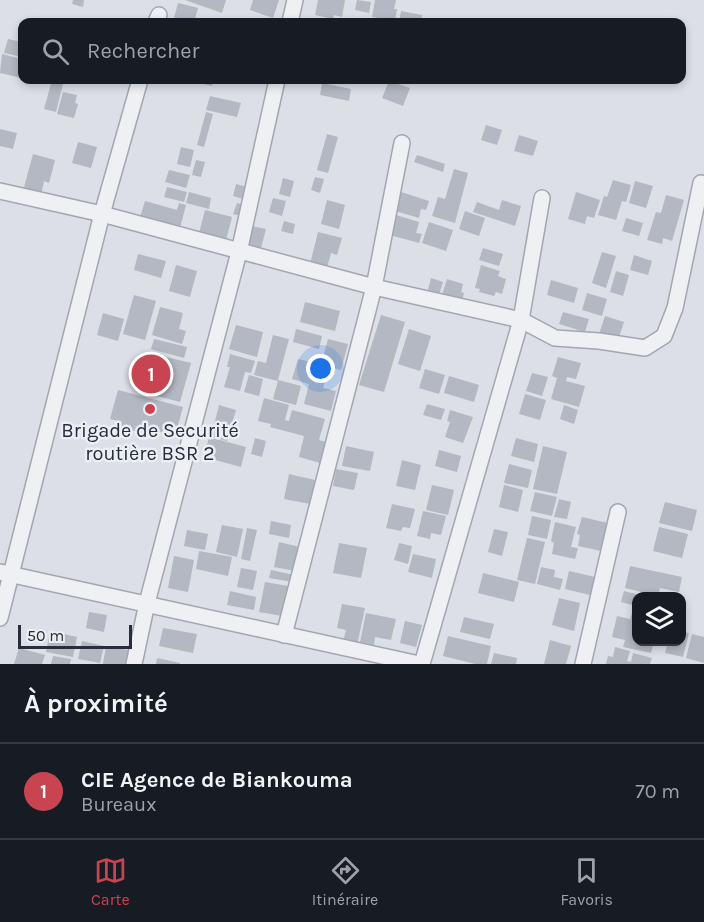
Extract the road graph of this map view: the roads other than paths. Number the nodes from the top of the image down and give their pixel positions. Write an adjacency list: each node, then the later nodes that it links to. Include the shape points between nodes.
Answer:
1 (295, 0): 2 (street)
2 (291, 18)
3 (139, 84): 9 (street)
4 (276, 84): 10 (street)
5 (402, 143): 11 (street)
6 (701, 183): 12 (street, via 675,308 664,336 645,348 555,338)
7 (0, 191): 9 (street)
8 (542, 198): 12 (street)
9 (102, 214): 10 (street); 14 (street)
10 (239, 252): 11 (street); 15 (street)
11 (374, 287): 12 (street); 17 (street)
12 (521, 320): 19 (street)
13 (618, 512): 20 (street)
14 (5, 573): 15 (street); 16 (street)
15 (147, 603): 17 (street); 18 (street)
16 (0, 618)
17 (284, 635): 19 (street)
18 (134, 664)
19 (420, 664)
20 (583, 664)

